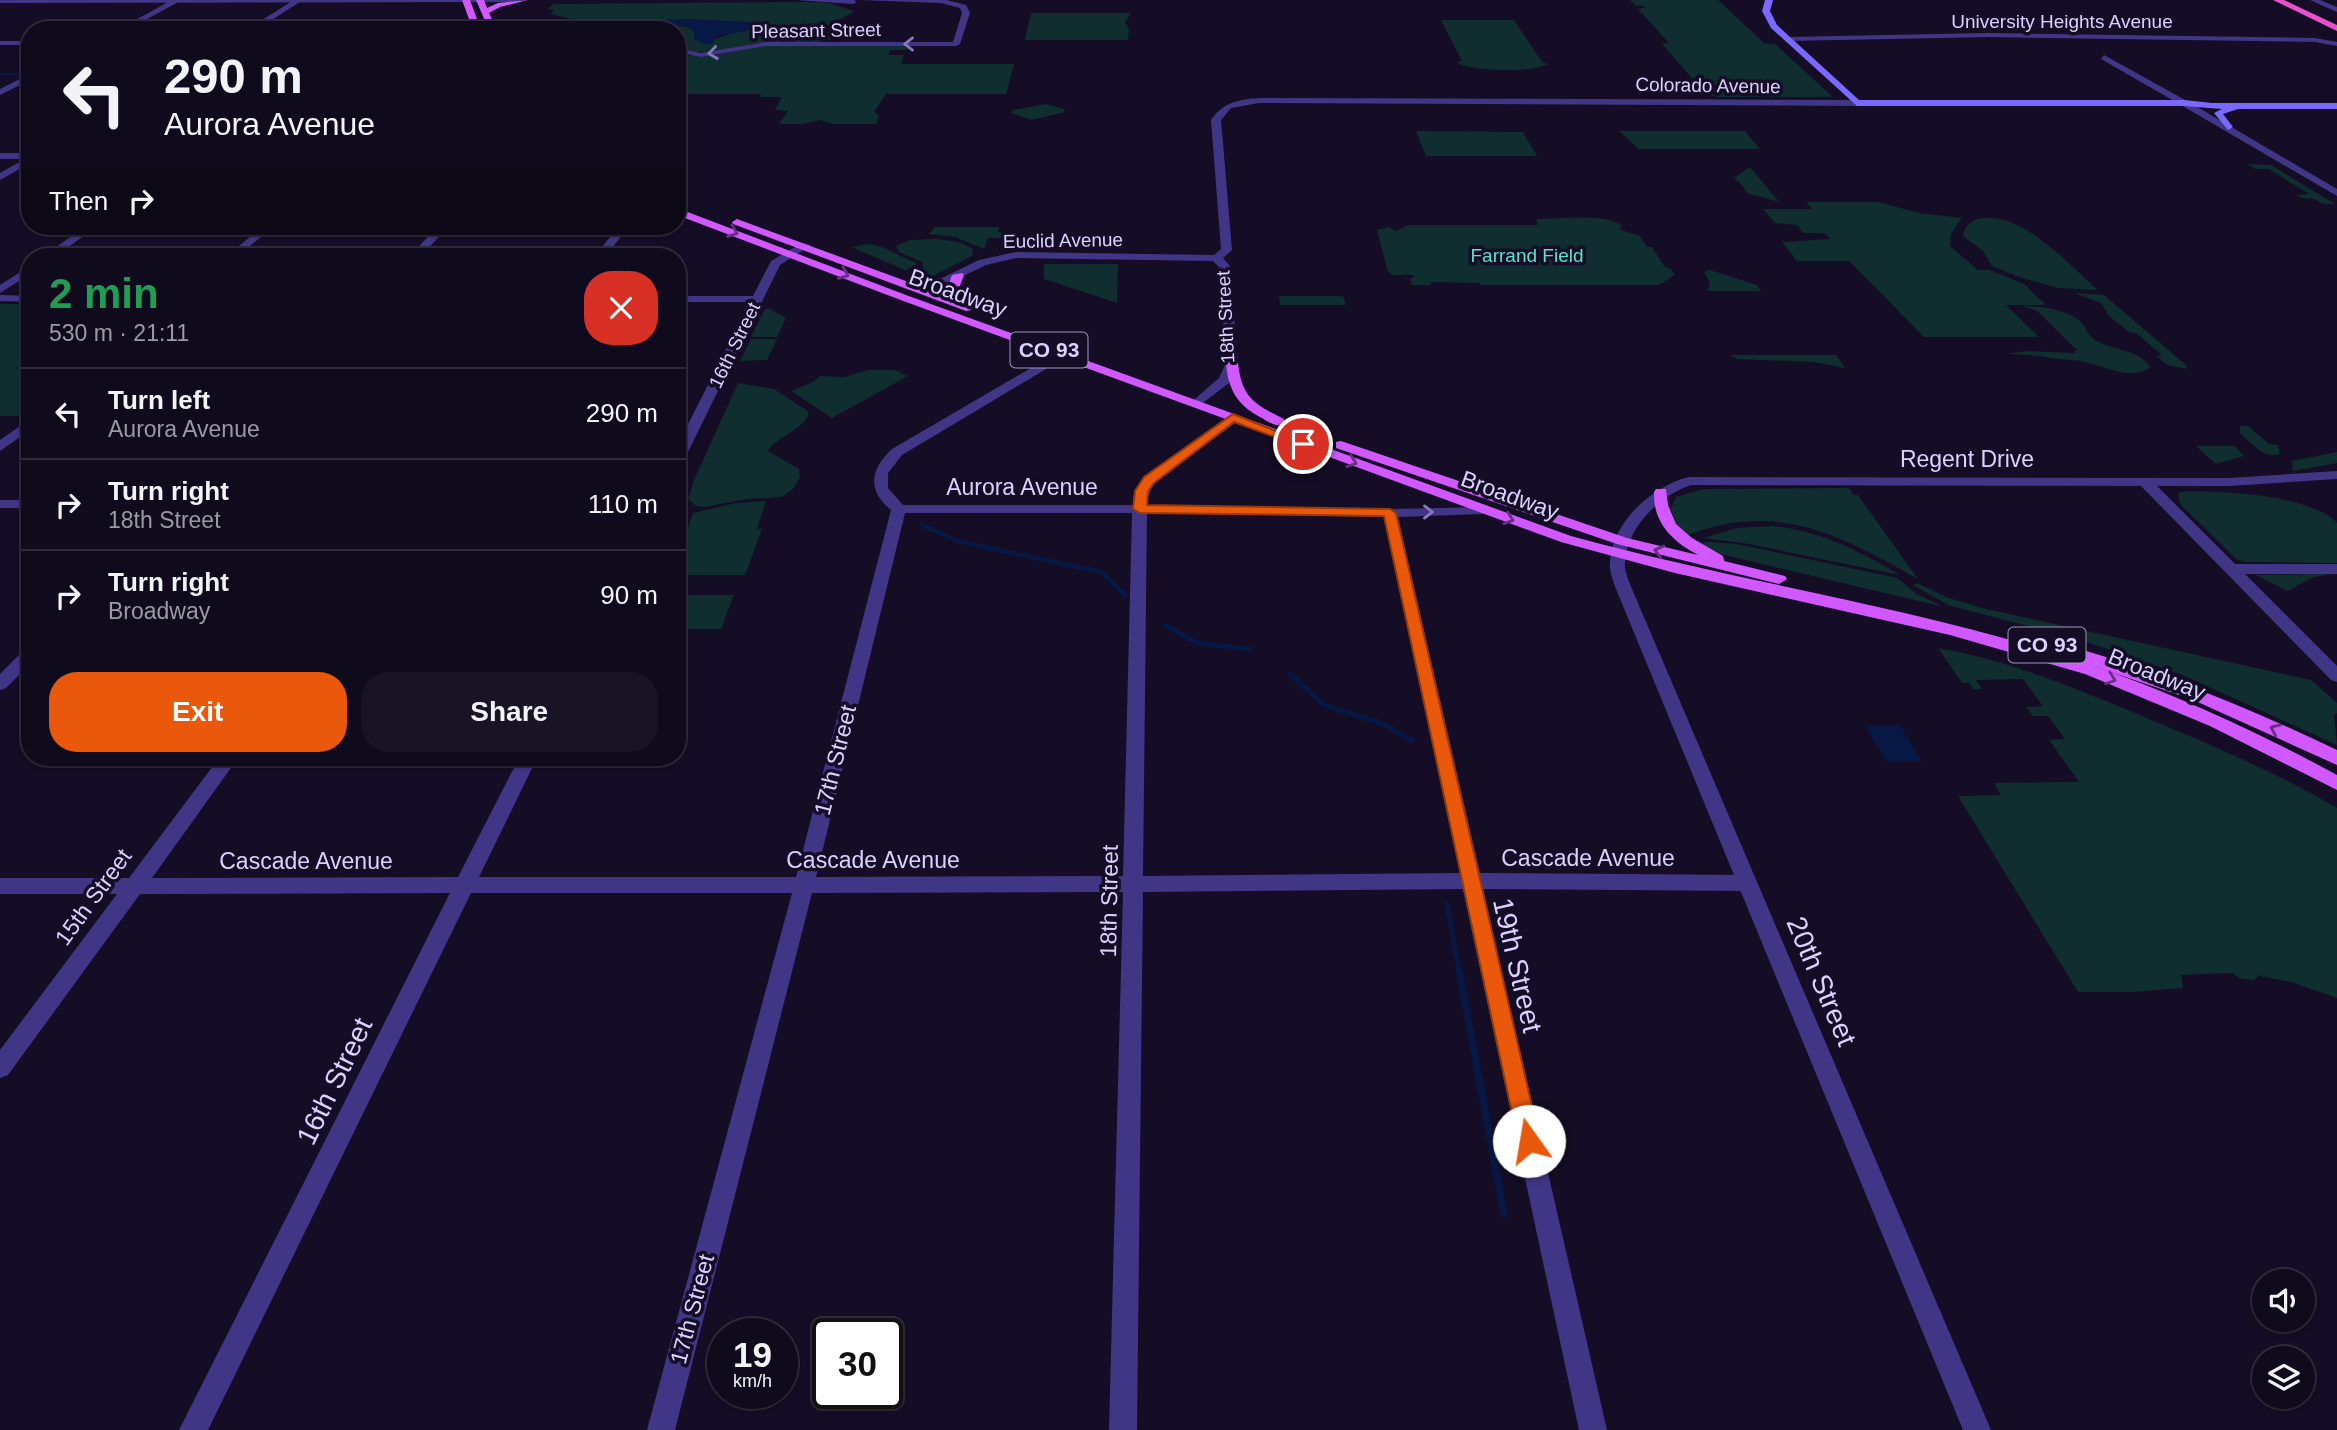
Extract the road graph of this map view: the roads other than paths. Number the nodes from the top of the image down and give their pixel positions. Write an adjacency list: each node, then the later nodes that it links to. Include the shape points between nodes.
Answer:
1 (52, 0): 2 (street); 18 (street)
2 (129, 0): 3 (street); 19 (street)
3 (135, 0)
4 (221, 0): 5 (street); 19 (street)
5 (299, 0): 6 (street); 26 (street)
6 (466, 0): 7 (street); 27 (main road)
7 (480, 0): 8 (street); 23 (main road)
8 (518, 0)
9 (524, 0): 23 (main road)
10 (793, 0): 11 (street)
11 (800, 0): 12 (street); 20 (street)
12 (811, 0)
13 (863, 0): 21 (street)
14 (1769, 0): 30 (main road, via 1769,19)
15 (2277, 0): 29 (highway)
16 (2293, 0): 24 (highway)
17 (2314, 0): 22 (street)
18 (0, 1)
19 (176, 1): 25 (street)
20 (850, 1): 21 (street)
21 (899, 1): 34 (street, Pleasant Street, one-way to 34, via 963,6 967,13 956,44 757,45 701,55)
22 (2335, 8)
23 (485, 12): 28 (main road)
24 (2337, 20)
25 (138, 21)
26 (265, 21)
27 (474, 21)
28 (489, 21)
29 (2337, 28)
30 (1787, 39): 33 (street, University Heights Avenue, via 1988,35); 41 (main road)
31 (0, 43): 32 (street)
32 (21, 43)
33 (2337, 44)
34 (686, 52)
35 (2104, 57): 42 (street)
36 (0, 78): 37 (street)
37 (21, 78)
38 (21, 82): 39 (street)
39 (0, 92)
40 (2337, 100): 42 (main road, Colorado Avenue)
41 (1857, 103): 42 (main road, Colorado Avenue); 43 (street, Colorado Avenue, via 1290,101)
42 (2184, 103): 44 (main road, Colorado Avenue); 46 (street)
43 (1231, 106): 62 (street, 18th Street, via 1220,111 1216,120 1227,250)
44 (2238, 106): 45 (main road, Colorado Avenue); 46 (main road, via 2218,113)
45 (2337, 106)
46 (2228, 127): 51 (street)
47 (0, 156): 48 (street)
48 (21, 157)
49 (21, 163): 50 (street)
50 (0, 177)
51 (2337, 192)
52 (686, 204): 57 (main road, Broadway / CO 93)
53 (686, 214): 61 (main road, Broadway / CO 93, one-way to 61)
54 (80, 235): 58 (street)
55 (258, 235): 59 (street)
56 (435, 235): 60 (street)
57 (806, 245): 61 (street, 16th Street); 66 (main road, Broadway / CO 93)
58 (60, 248)
59 (242, 248)
60 (423, 248)
61 (789, 254): 65 (main road, Broadway / CO 93, one-way to 65); 71 (street, 16th Street, via 775,263)
62 (1216, 258): 63 (street, Euclid Avenue, via 1016,255 983,262); 74 (street, 18th Street, via 1224,266)
63 (958, 275): 66 (street, Euclid Avenue); 72 (main road, via 952,292)
64 (21, 276): 67 (street)
65 (870, 285): 66 (main road); 73 (main road, Broadway / CO 93)
66 (915, 287): 72 (main road, Broadway / CO 93)
67 (0, 290)
68 (0, 299): 69 (street)
69 (21, 299)
70 (686, 299): 71 (street)
71 (757, 299): 79 (street, 16th Street)
72 (971, 310): 75 (main road, Broadway / CO 93)
73 (1062, 354): 75 (main road, Broadway / CO 93); 86 (street, via 889,458 879,471 878,485)
74 (1232, 363): 75 (street, 18th Street, via 1225,380); 76 (main road, via 1240,398)
75 (1201, 400): 76 (main road, Broadway / CO 93); 77 (main road, Broadway / CO 93)
76 (1279, 422): 90 (main road, Broadway / CO 93)
77 (1227, 423): 87 (street, 18th Street, via 1149,480); 88 (main road, Broadway / CO 93, one-way to 88)
78 (21, 430): 80 (street)
79 (686, 442)
80 (0, 447)
81 (2337, 475): 82 (street, Regent Drive)
82 (2146, 482): 83 (street, Regent Drive, via 1715,480 1673,485); 91 (street)
83 (1661, 492): 90 (street); 93 (main road, via 1662,513 1676,534)
84 (0, 504): 85 (street)
85 (21, 504)
86 (899, 509): 87 (street, Aurora Avenue); 103 (street, 17th Street)
87 (1140, 509): 89 (street, Aurora Avenue); 104 (street, 18th Street)
88 (1482, 510): 89 (street, Aurora Avenue, one-way to 88); 90 (main road, Broadway / CO 93, one-way to 90)
89 (1390, 513): 101 (street, 19th Street)
90 (1620, 548): 93 (main road, Broadway / CO 93, one-way to 90); 100 (main road, Broadway / CO 93, one-way to 100, via 2067,663 2199,714); 102 (street, 20th Street, via 1616,564 1623,589)
91 (2232, 569): 92 (street); 95 (street)
92 (2337, 569)
93 (1743, 571): 97 (main road, Broadway / CO 93, one-way to 93, via 2235,710 2100,660 1922,612)
94 (21, 663): 96 (street)
95 (2337, 676)
96 (0, 684)
97 (2337, 758)
98 (223, 766): 106 (street, 15th Street)
99 (524, 766): 107 (street, 16th Street)
100 (2337, 783)
101 (1471, 881): 102 (street, Cascade Avenue); 104 (street, Cascade Avenue); 112 (street, 19th Street)
102 (1747, 883): 113 (street, 20th Street)
103 (804, 884): 104 (street, Cascade Avenue); 107 (street, Cascade Avenue); 110 (street, 17th Street)
104 (1134, 884): 111 (street, 18th Street)
105 (0, 886): 106 (street, Cascade Avenue)
106 (134, 886): 107 (street, Cascade Avenue); 108 (street, 15th Street)
107 (464, 886): 109 (street, 16th Street)
108 (0, 1068)
109 (193, 1430)
110 (660, 1430)
111 (1123, 1430)
112 (1593, 1430)
113 (1977, 1430)

